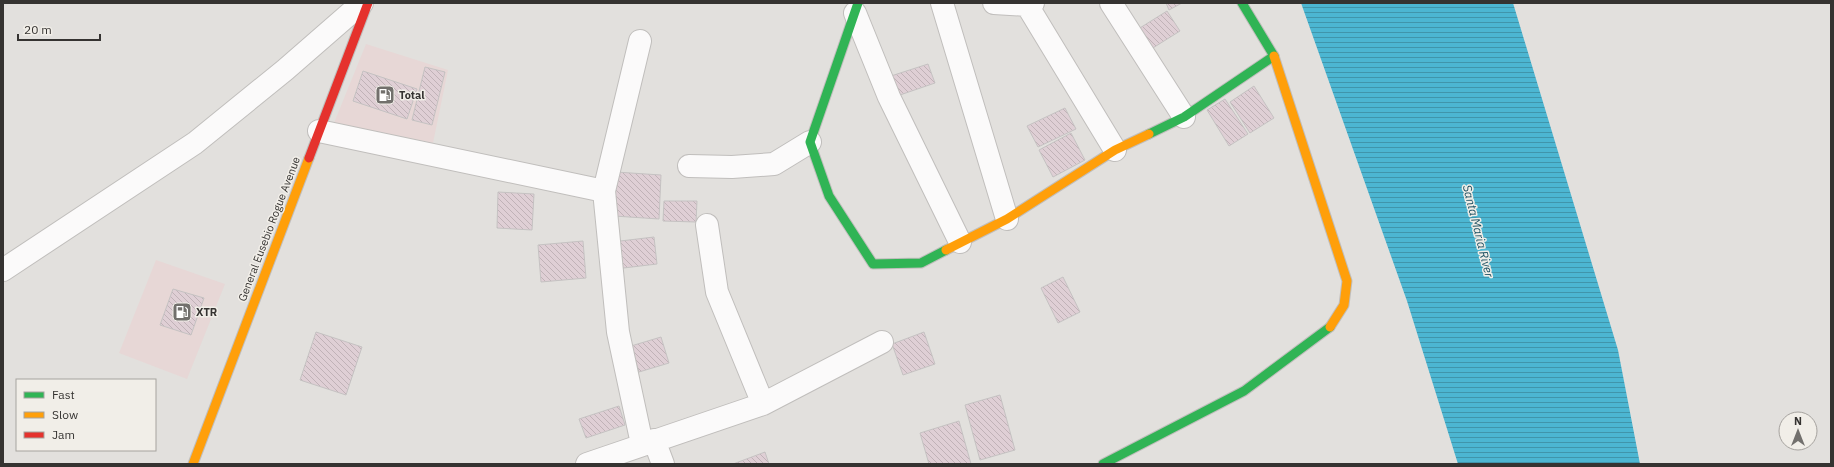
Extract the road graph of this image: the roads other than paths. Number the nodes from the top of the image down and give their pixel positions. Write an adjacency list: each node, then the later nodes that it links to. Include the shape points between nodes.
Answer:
1 (362, 3): 20 (street, via 195,143)
2 (368, 3): 12 (street, General Eusebio Rogue Avenue)
3 (942, 3): 17 (street)
4 (994, 3): 7 (street)
5 (1111, 3): 11 (street)
6 (1242, 3): 10 (street)
7 (1030, 4): 14 (street)
8 (856, 8): 13 (street); 19 (street, via 889,97)
9 (640, 42): 16 (street)
10 (1274, 56): 11 (street); 27 (street, via 1347,281 1344,305 1332,326 1244,391)
11 (1184, 117): 14 (street)
12 (319, 131): 16 (street); 24 (street, General Eusebio Rogue Avenue)
13 (810, 142): 15 (street, via 774,164 732,168); 19 (street, via 829,196 873,264 921,263)
14 (1115, 150): 17 (street)
15 (689, 166)
16 (604, 191): 23 (street, via 618,332)
17 (1007, 219): 19 (street)
18 (707, 225): 22 (street, via 718,292)
19 (960, 242)
20 (3, 270)
21 (882, 342): 22 (street)
22 (763, 404): 23 (street)
23 (648, 442): 25 (street); 26 (street)
24 (193, 464)
25 (587, 464)
26 (663, 464)
27 (1103, 464)

